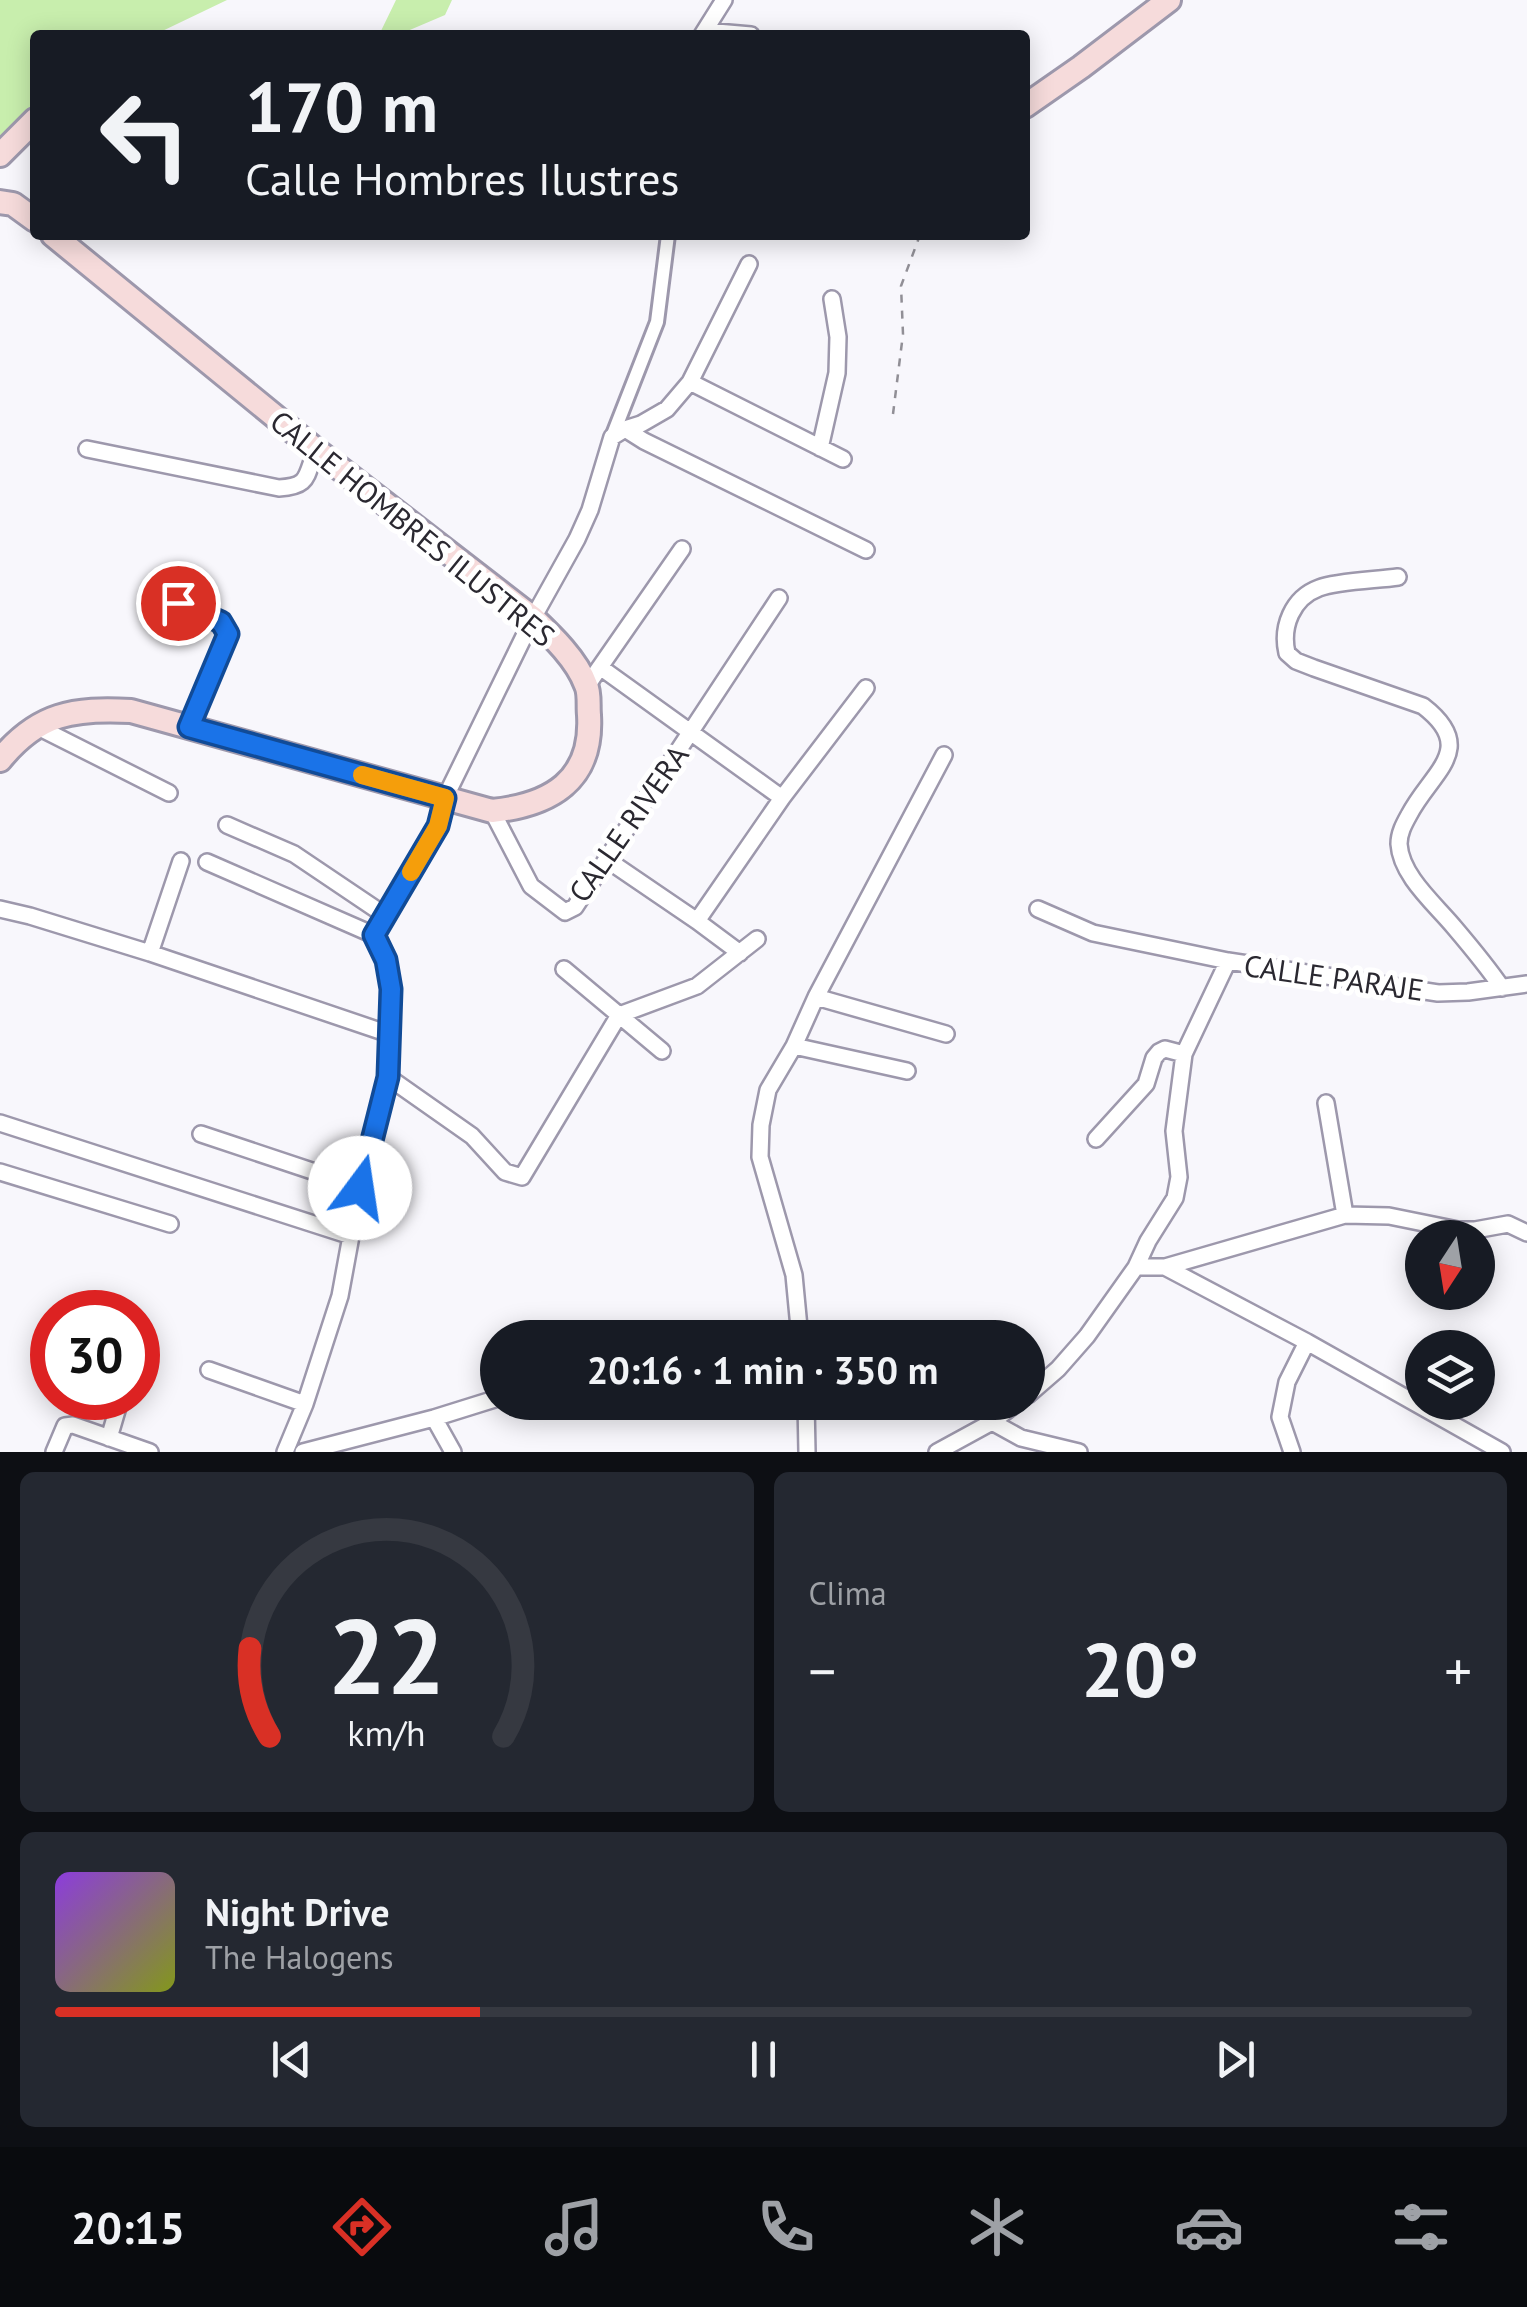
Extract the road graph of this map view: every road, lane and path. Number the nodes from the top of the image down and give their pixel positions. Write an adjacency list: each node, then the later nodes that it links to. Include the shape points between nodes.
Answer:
1 (724, 0): 3 (street)
2 (1169, 0): 4 (main road)
3 (706, 30)
4 (1030, 103)
5 (30, 125): 6 (main road)
6 (0, 155)
7 (0, 202): 8 (main road)
8 (30, 216)
9 (59, 240): 19 (main road, CALLE HOMBRES ILUSTRES)
10 (667, 240): 16 (street, via 657,322)
11 (918, 240): 15 (path, via 901,286)
12 (749, 264): 14 (street)
13 (832, 299): 17 (street, via 837,373)
14 (690, 382): 16 (street, via 667,409); 17 (street)
15 (893, 414)
16 (618, 433): 22 (street); 26 (street, via 577,540)
17 (820, 448): 20 (street)
18 (87, 449): 19 (street, via 279,488 303,483)
19 (316, 450): 26 (main road, CALLE HOMBRES ILUSTRES)
20 (843, 459)
21 (682, 549): 27 (street)
22 (866, 550)
23 (1398, 577): 53 (street, via 1320,588 1306,596 1289,616 1287,653 1423,706 1446,730 1448,758 1402,829 1402,857 1423,894)
24 (778, 598): 31 (street, CALLE RIVERA)
25 (178, 603): 30 (street, via 221,622 228,634)
26 (533, 618): 27 (main road, CALLE HOMBRES ILUSTRES); 35 (street)
27 (594, 676): 31 (street); 37 (main road, CALLE HOMBRES ILUSTRES, via 585,758 570,781 549,797)
28 (866, 688): 36 (street)
29 (36, 726): 30 (main road, CALLE HOMBRES ILUSTRES, via 98,710 132,711); 33 (main road, CALLE HOMBRES ILUSTRES); 34 (street)
30 (189, 727): 35 (main road, CALLE HOMBRES ILUSTRES)
31 (690, 733): 36 (street); 40 (street, CALLE RIVERA)
32 (944, 755): 54 (street)
33 (0, 760)
34 (169, 793)
35 (445, 798): 37 (main road, CALLE HOMBRES ILUSTRES); 44 (street, via 438,826)
36 (782, 798): 45 (street)
37 (492, 811): 40 (street, CALLE RIVERA, via 530,886 565,912)
38 (227, 825): 44 (street, via 294,854)
39 (181, 860): 48 (street)
40 (606, 860): 45 (street)
41 (206, 862): 46 (street)
42 (0, 909): 48 (street)
43 (1038, 909): 50 (street, via 1093,934)
44 (386, 916): 46 (street)
45 (697, 921): 49 (street)
46 (374, 935): 56 (street, via 391,989)
47 (758, 939): 49 (street)
48 (150, 953): 56 (street)
49 (740, 954): 55 (street, via 697,986)
50 (1228, 962): 53 (street, CALLE PARAJE, via 1438,993); 60 (street, CALLE PARAJE)
51 (564, 968): 55 (street)
52 (1527, 984): 53 (street, CALLE PARAJE)
53 (1502, 988)
54 (816, 998): 57 (street); 58 (street)
55 (619, 1015): 59 (street); 62 (street, via 522,1177 504,1172 472,1136)
56 (389, 1034): 62 (street)
57 (946, 1034)
58 (794, 1046): 61 (street); 75 (street, via 768,1090 760,1157 794,1275)
59 (662, 1050)
60 (1184, 1054): 66 (street, via 1159,1052 1146,1084); 73 (street, CALLE PARAJE, via 1174,1131 1175,1198)
61 (907, 1071)
62 (388, 1077): 68 (street)
63 (1326, 1103): 69 (street)
64 (0, 1123): 72 (street)
65 (200, 1134): 68 (street)
66 (1096, 1140)
67 (0, 1172): 70 (street)
68 (360, 1188): 72 (street)
69 (1345, 1215): 71 (street, via 1458,1230 1508,1224); 74 (street)
70 (170, 1224)
71 (1527, 1232)
72 (351, 1236): 79 (street, via 340,1296)
73 (1136, 1267): 74 (street); 78 (street, CALLE PARAJE, via 1087,1336)
74 (1166, 1268): 76 (street)
75 (798, 1320)
76 (1307, 1342): 95 (street, via 1287,1382 1280,1416); 96 (street)
77 (209, 1370): 79 (street)
78 (1045, 1380)
79 (305, 1404): 89 (street)
80 (480, 1404): 81 (street)
81 (434, 1418): 90 (street); 91 (street)
82 (115, 1420): 86 (street)
83 (806, 1420): 92 (street)
84 (995, 1420): 85 (street)
85 (992, 1422): 93 (street); 94 (street, via 1021,1438)
86 (110, 1438): 87 (street, via 65,1426); 88 (street)
87 (54, 1452)
88 (150, 1452)
89 (285, 1452)
90 (303, 1452)
91 (453, 1452)
92 (807, 1452)
93 (936, 1452)
94 (1079, 1452)
95 (1292, 1452)
96 (1502, 1452)

